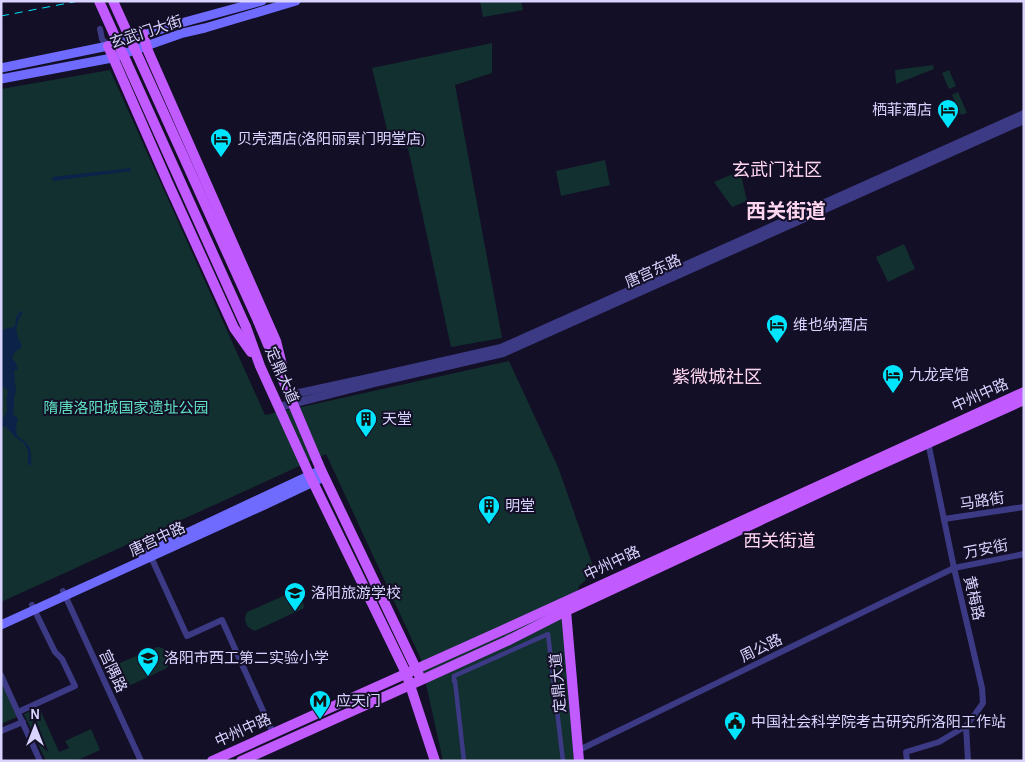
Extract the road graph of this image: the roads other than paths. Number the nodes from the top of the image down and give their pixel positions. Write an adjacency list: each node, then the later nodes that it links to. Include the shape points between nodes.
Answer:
1 (99, 1): 17 (main road, 定鼎大道, bridge)
2 (113, 1): 16 (main road, 定鼎大道, bridge)
3 (262, 1): 6 (main road, 玄武门大街)
4 (296, 1): 8 (main road, 玄武门大街)
5 (100, 29): 7 (street)
6 (143, 34): 7 (main road, 玄武门大街); 8 (main road)
7 (108, 46): 9 (main road); 10 (main road, 玄武门大街)
8 (146, 46): 9 (main road, 玄武门大街); 14 (main road)
9 (112, 58): 11 (main road, 玄武门大街); 15 (main road)
10 (1, 68)
11 (1, 79)
12 (1024, 114): 19 (street, 唐宫东路, via 501,348)
13 (1024, 120): 19 (street, 唐宫东路, via 503,353)
14 (200, 168): 15 (main road); 16 (main road)
15 (168, 183): 17 (main road, via 234,328)
16 (262, 318): 19 (main road, 定鼎大道)
17 (242, 330): 21 (main road, 定鼎大道)
18 (1024, 392): 22 (main road, 中州中路)
19 (292, 399): 21 (street, 唐宫东路); 23 (main road, 定鼎大道)
20 (1024, 400): 22 (main road, 中州中路)
21 (279, 407): 24 (main road, 定鼎大道)
22 (927, 439): 26 (street, 黄梅路); 31 (main road, 中州中路)
23 (323, 473): 24 (main road, 唐宫中路); 35 (main road, 定鼎大道)
24 (312, 479): 28 (main road, 唐宫中路); 30 (main road, 唐宫中路); 36 (main road, 定鼎大道)
25 (1024, 507): 26 (street, 马路街)
26 (944, 519): 29 (street, 黄梅路)
27 (1024, 554): 29 (street, 万安街)
28 (151, 557): 30 (main road, 唐宫中路); 44 (street, via 187,636 222,620)
29 (954, 568): 42 (street, 黄梅路, via 982,688 983,703); 45 (street, 周公路)
30 (64, 594): 32 (main road, 唐宫中路); 47 (street, 宫隅路)
31 (564, 607): 35 (main road, 中州中路); 38 (main road, 中州中路, via 507,641); 45 (main road, 定鼎大道)
32 (33, 608): 33 (main road, 唐宫中路); 34 (main road, 唐宫中路); 40 (street, via 75,686)
33 (1, 619)
34 (1, 625)
35 (416, 669): 36 (main road, 中州中路); 38 (main road, 定鼎大道)
36 (406, 673): 39 (main road, 定鼎大道); 44 (main road, 中州中路)
37 (1, 675): 40 (street)
38 (421, 681): 39 (main road, 中州中路)
39 (410, 685): 49 (main road, 中州中路); 50 (main road, 定鼎大道)
40 (18, 712): 41 (street)
41 (22, 722): 43 (street); 46 (street)
42 (966, 726): 54 (street, via 939,742 906,752); 55 (street)
43 (1, 731)
44 (273, 734): 48 (main road, 中州中路)
45 (579, 750): 53 (main road, 定鼎大道)
46 (40, 761)
47 (141, 761)
48 (212, 761)
49 (241, 761)
50 (434, 761)
51 (464, 761): 52 (street, via 454,676 548,634)
52 (563, 761)
53 (579, 761)
54 (907, 761)
55 (968, 761)

